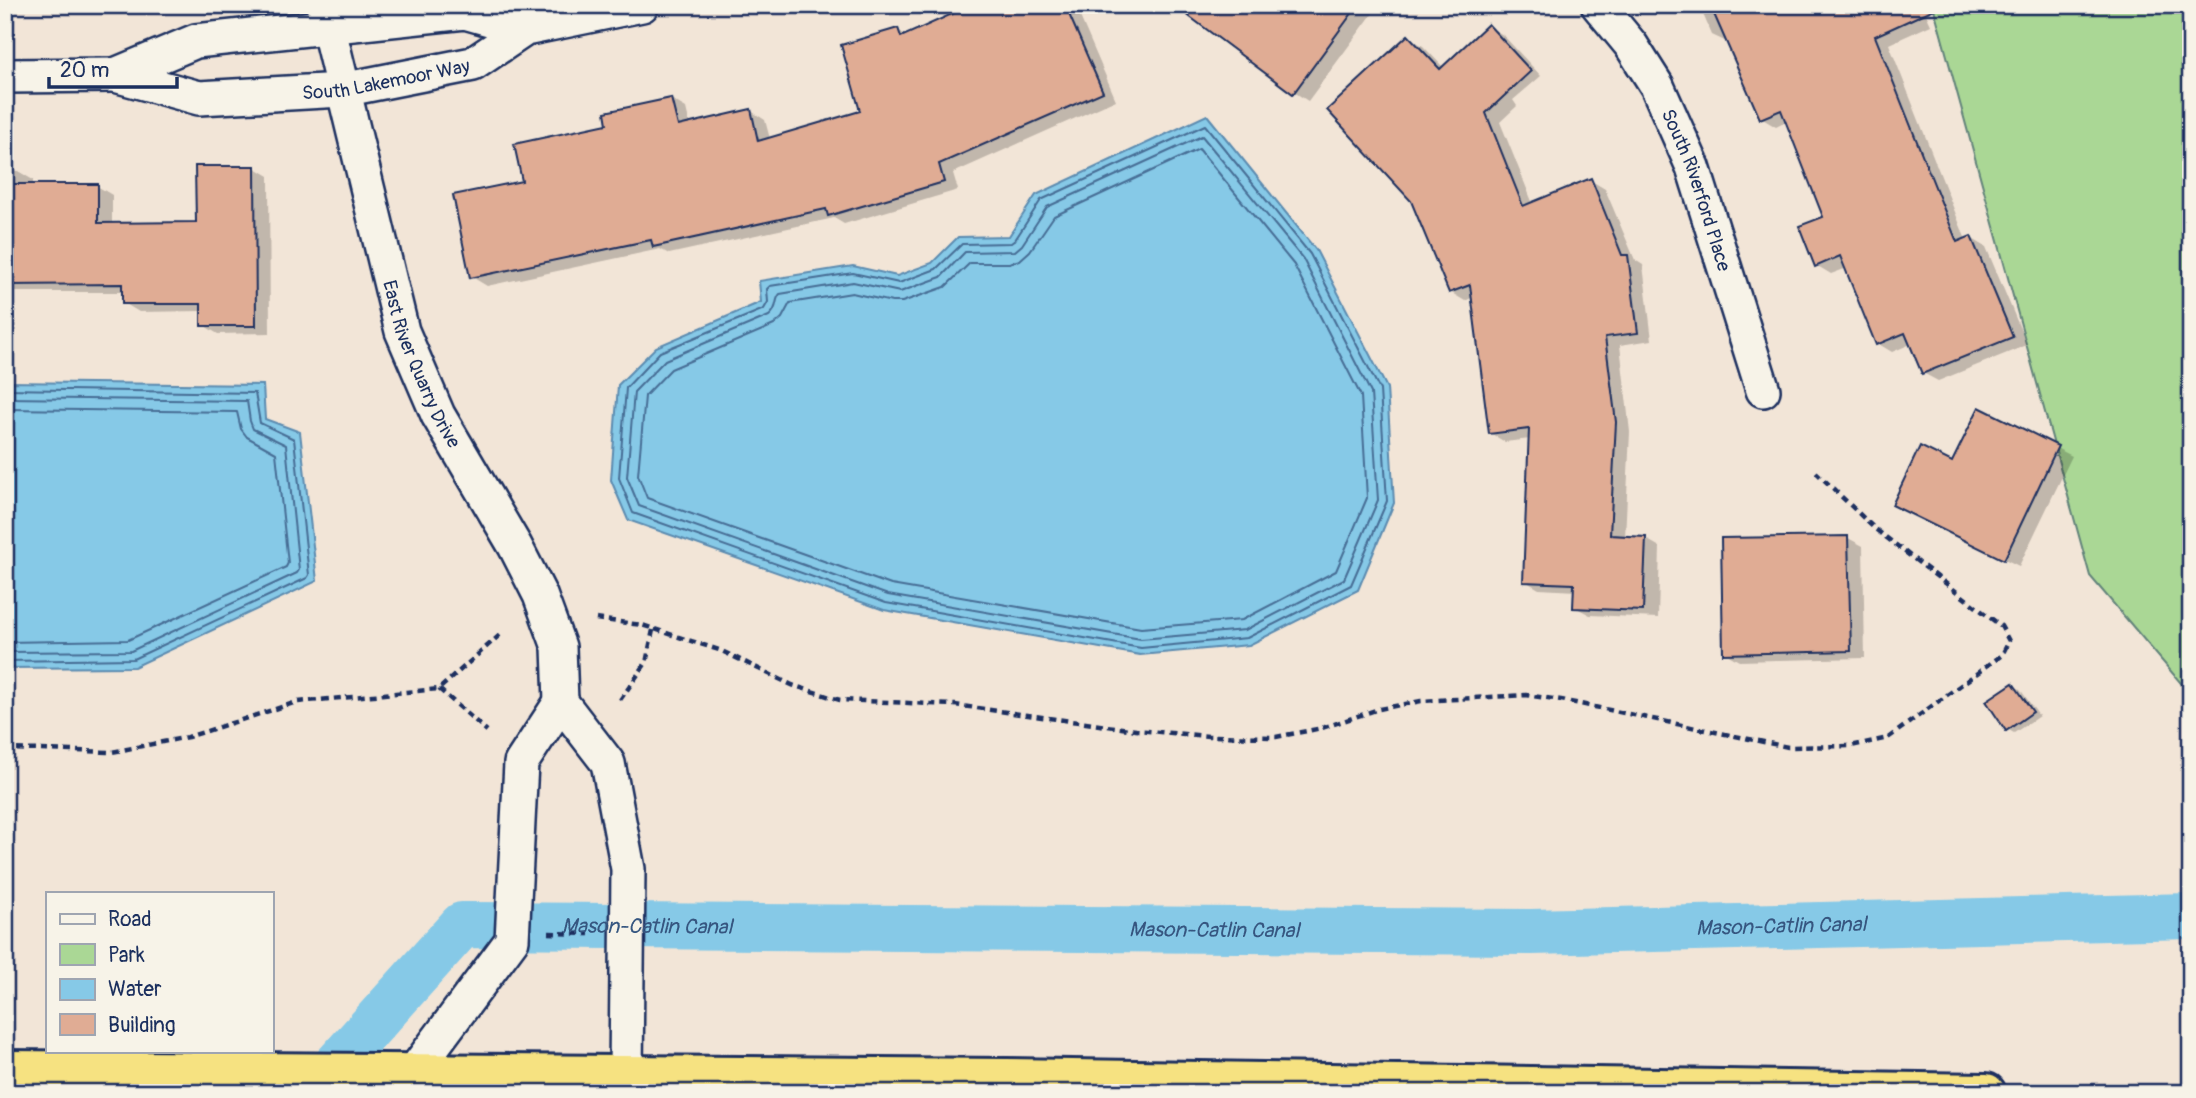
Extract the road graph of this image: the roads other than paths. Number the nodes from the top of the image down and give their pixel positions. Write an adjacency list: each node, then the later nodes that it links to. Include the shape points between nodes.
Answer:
1 (642, 5): 4 (street, South Lakemoor Way)
2 (1598, 5): 8 (street, South Riverford Place, via 1657,86 1693,167)
3 (326, 16): 4 (street, South Lakemoor Way, via 465,12); 5 (street, South Lakemoor Way, via 196,41); 7 (street, East River Quarry Drive)
4 (525, 29): 7 (street, South Lakemoor Way, via 473,64)
5 (115, 75): 6 (street, South Lakemoor Way); 7 (street, South Lakemoor Way, via 199,97)
6 (5, 76)
7 (342, 90): 9 (street, East River Quarry Drive, via 402,331 438,415 540,595 559,648)
8 (1763, 390)
9 (561, 702): 11 (street, via 521,763 512,940); 12 (street, via 608,763 628,869)
10 (5, 1070): 11 (highway)
11 (413, 1073): 12 (highway)
12 (626, 1075): 13 (highway)
13 (1492, 1089): 14 (highway)
14 (1986, 1093)

